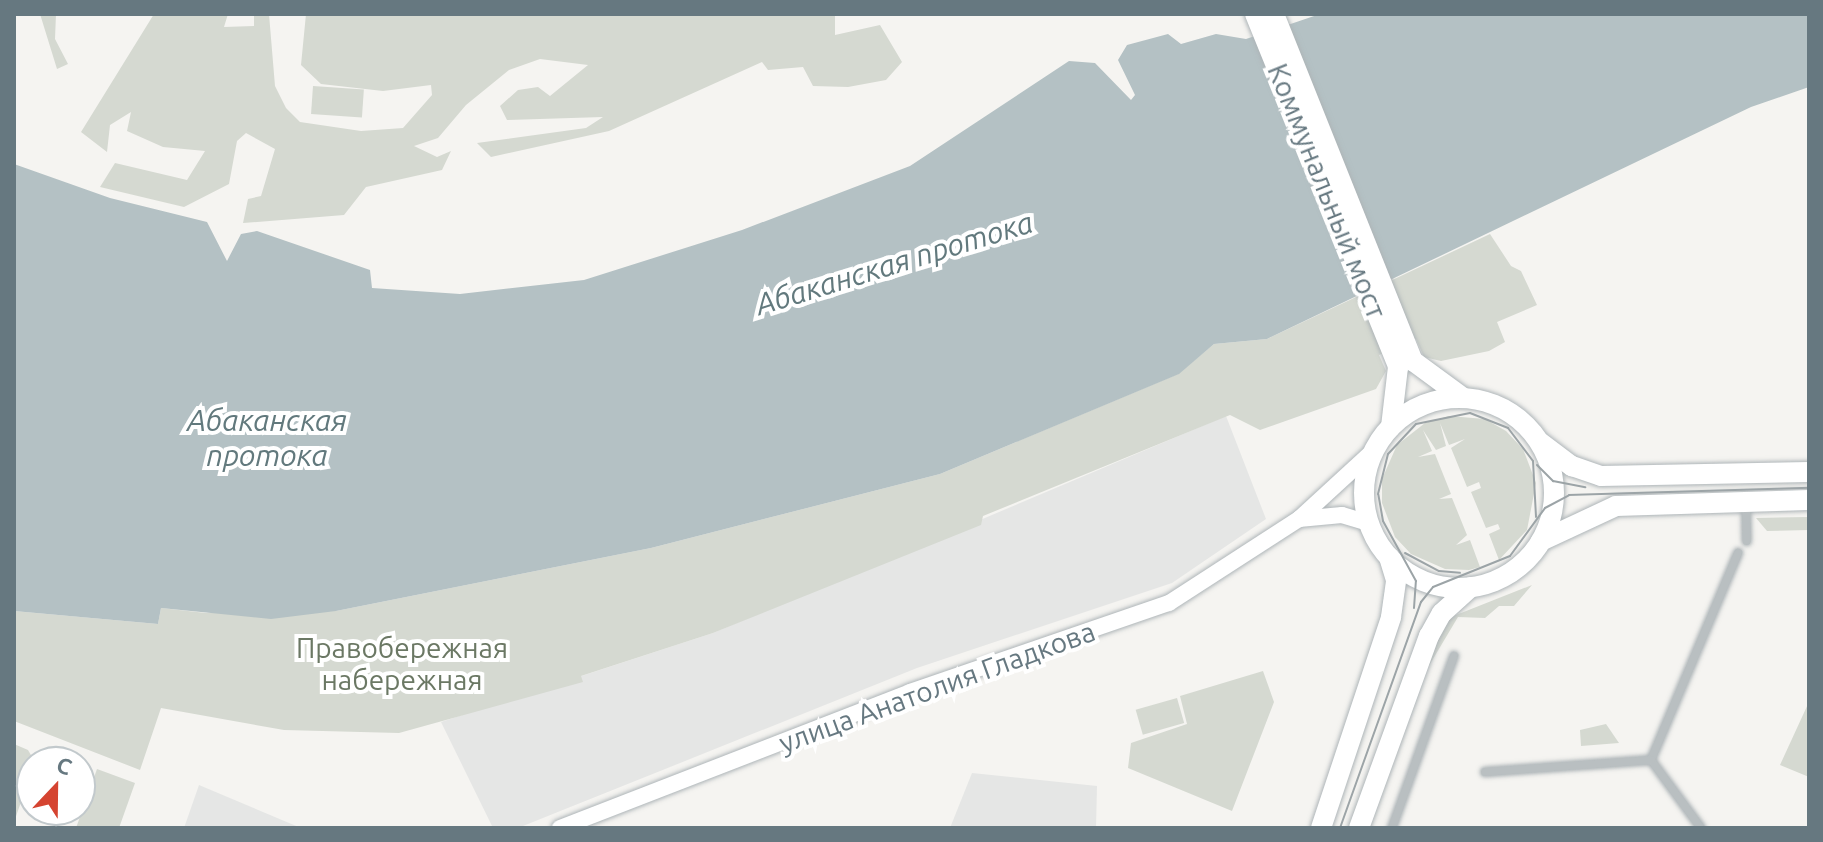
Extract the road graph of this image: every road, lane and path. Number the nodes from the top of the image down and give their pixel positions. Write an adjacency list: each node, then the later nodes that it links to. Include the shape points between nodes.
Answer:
1 (1255, 14): 3 (highway, Коммунальный мост)
2 (1274, 14): 3 (highway, Коммунальный мост)
3 (1406, 364): 4 (highway); 5 (highway)
4 (1465, 398): 5 (highway, via 1417,408); 6 (highway, via 1505,410)
5 (1391, 427): 7 (highway)
6 (1538, 441): 8 (highway, via 1572,466 1601,476); 13 (highway, via 1554,490)
7 (1374, 450): 11 (main road, улица Анатолия Гладкова); 12 (highway, via 1364,491)
8 (1809, 472)
9 (1809, 500): 10 (highway)
10 (1746, 501): 13 (highway, via 1616,506); 14 (street)
11 (1299, 519): 12 (main road, via 1342,515); 21 (main road, улица Анатолия Гладкова, via 1169,603 931,684)
12 (1369, 523): 16 (highway)
13 (1541, 541): 17 (highway, via 1510,573)
14 (1747, 541)
15 (1738, 553): 19 (street)
16 (1389, 557): 17 (highway, via 1426,582); 22 (highway, via 1396,580 1391,617)
17 (1471, 587): 23 (highway, via 1442,613 1429,636)
18 (1454, 656): 24 (street)
19 (1651, 760): 20 (street); 25 (street)
20 (1485, 772)
21 (560, 828)
22 (1321, 828)
23 (1359, 828)
24 (1392, 828)
25 (1701, 828)

